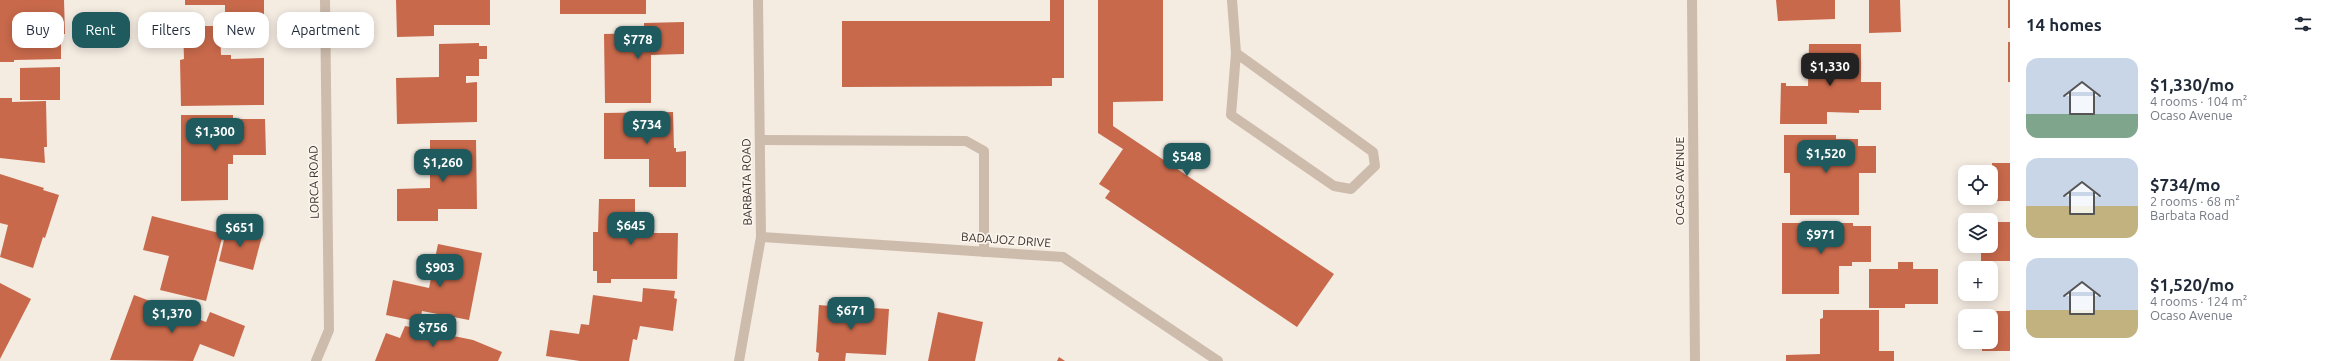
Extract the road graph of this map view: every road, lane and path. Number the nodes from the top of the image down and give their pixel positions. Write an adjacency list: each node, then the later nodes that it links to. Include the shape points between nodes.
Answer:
1 (325, 0): 9 (street, LORCA ROAD, via 329,330)
2 (758, 0): 6 (street, BARBATA ROAD)
3 (1232, 0): 5 (street)
4 (1692, 0): 12 (street, OCASO AVENUE)
5 (1236, 53): 5 (street, via 1231,115 1334,186 1351,189 1375,166 1373,152)
6 (760, 140): 7 (street, BARBATA ROAD); 8 (street, via 966,142 984,151)
7 (761, 237): 8 (street, BADAJOZ DRIVE); 10 (street, BARBATA ROAD)
8 (984, 252): 11 (street, BADAJOZ DRIVE, via 1063,256)
9 (316, 361)
10 (739, 361)
11 (1218, 361)
12 (1695, 361)

